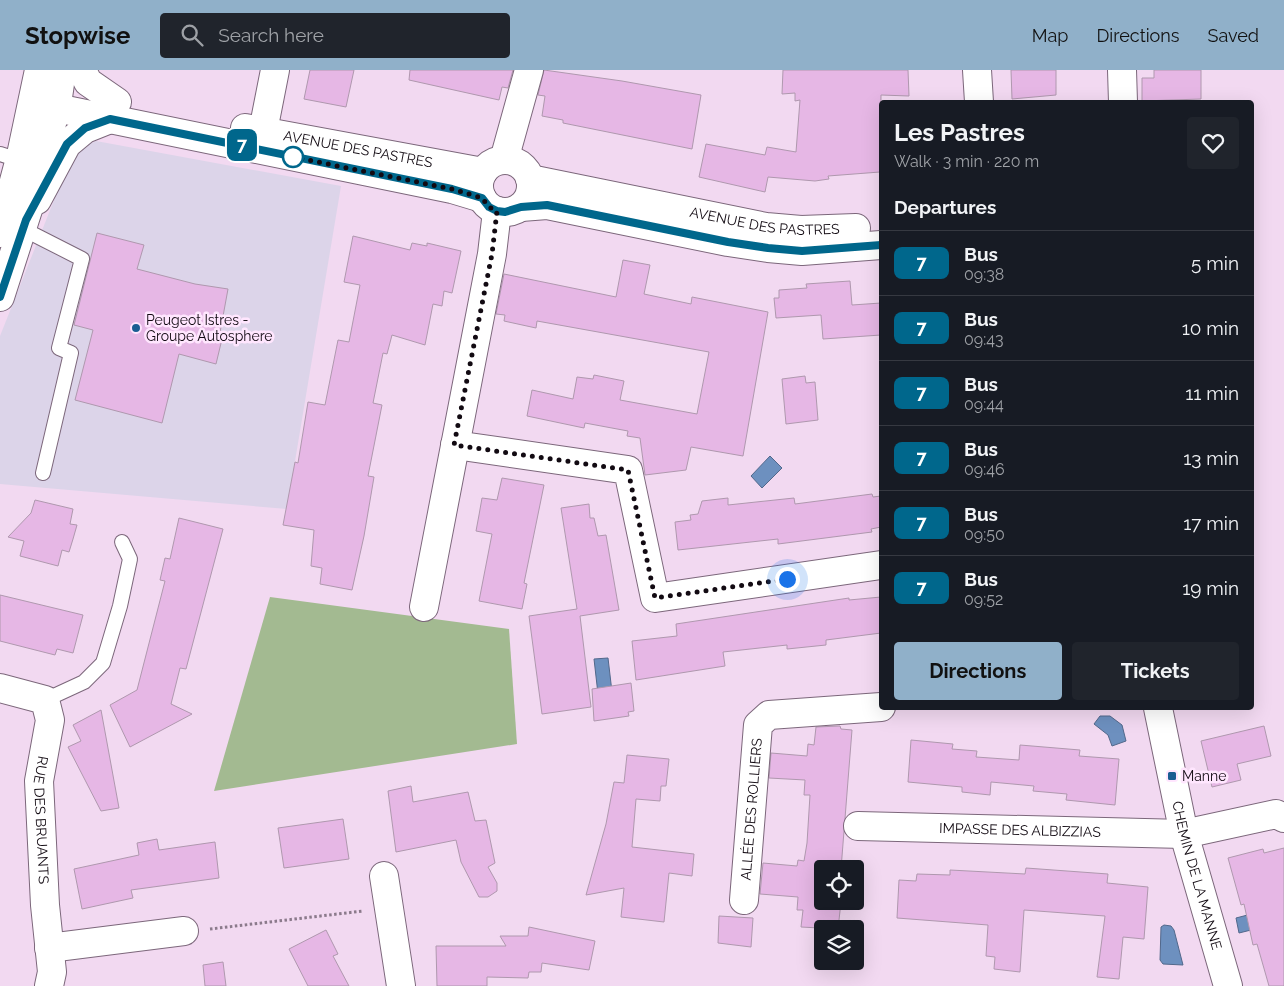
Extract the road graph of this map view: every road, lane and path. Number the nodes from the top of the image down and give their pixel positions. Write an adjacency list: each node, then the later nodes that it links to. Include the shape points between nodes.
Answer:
1 (39, 70): 12 (street)
2 (82, 70): 10 (street, AVENUE DES PASTRES, via 88,82)
3 (275, 70): 11 (street)
4 (529, 70): 13 (street)
5 (977, 70): 8 (street)
6 (1122, 70): 9 (street)
7 (54, 87): 10 (street, AVENUE DES PASTRES, via 66,110); 14 (street, via 32,162 14,204)
8 (979, 100)
9 (1123, 100)
10 (113, 110): 11 (street, AVENUE DES PASTRES); 13 (street, AVENUE DES PASTRES, via 452,189); 14 (street, via 67,144)
11 (263, 131): 13 (street, AVENUE DES PASTRES)
12 (10, 157): 14 (street)
13 (497, 190): 15 (street, AVENUE DES PASTRES, via 520,165 530,179 766,227 801,230); 16 (street, AVENUE DES PASTRES, via 547,205 768,248 802,251); 18 (street, via 492,254)
14 (13, 226): 17 (street); 19 (lane, via 82,259 59,348 71,353)
15 (879, 226)
16 (879, 245)
17 (0, 297)
18 (454, 445): 21 (street, via 628,470 655,598); 22 (street)
19 (43, 473)
20 (122, 542): 24 (lane, via 130,559 103,663 84,682)
21 (879, 565)
22 (424, 607)
23 (0, 688): 24 (street)
24 (45, 700): 34 (street, RUE DES BRUANTS, via 50,720 39,781)
25 (879, 707): 31 (street, ALLÉE DES ROLLIERS, via 769,715 758,725)
26 (1158, 710): 29 (street, CHEMIN DE LA MANNE)
27 (1284, 818): 29 (street, IMPASSE DES ALBIZZIAS, via 1276,814)
28 (858, 826): 29 (street, IMPASSE DES ALBIZZIAS)
29 (1184, 834): 37 (street, CHEMIN DE LA MANNE)
30 (384, 876): 32 (street)
31 (744, 900)
32 (389, 908): 33 (path); 36 (street)
33 (184, 932): 34 (street)
34 (49, 948): 35 (street, RUE DES BRUANTS, via 52,972)
35 (49, 986)
36 (401, 986)
37 (1228, 986)

